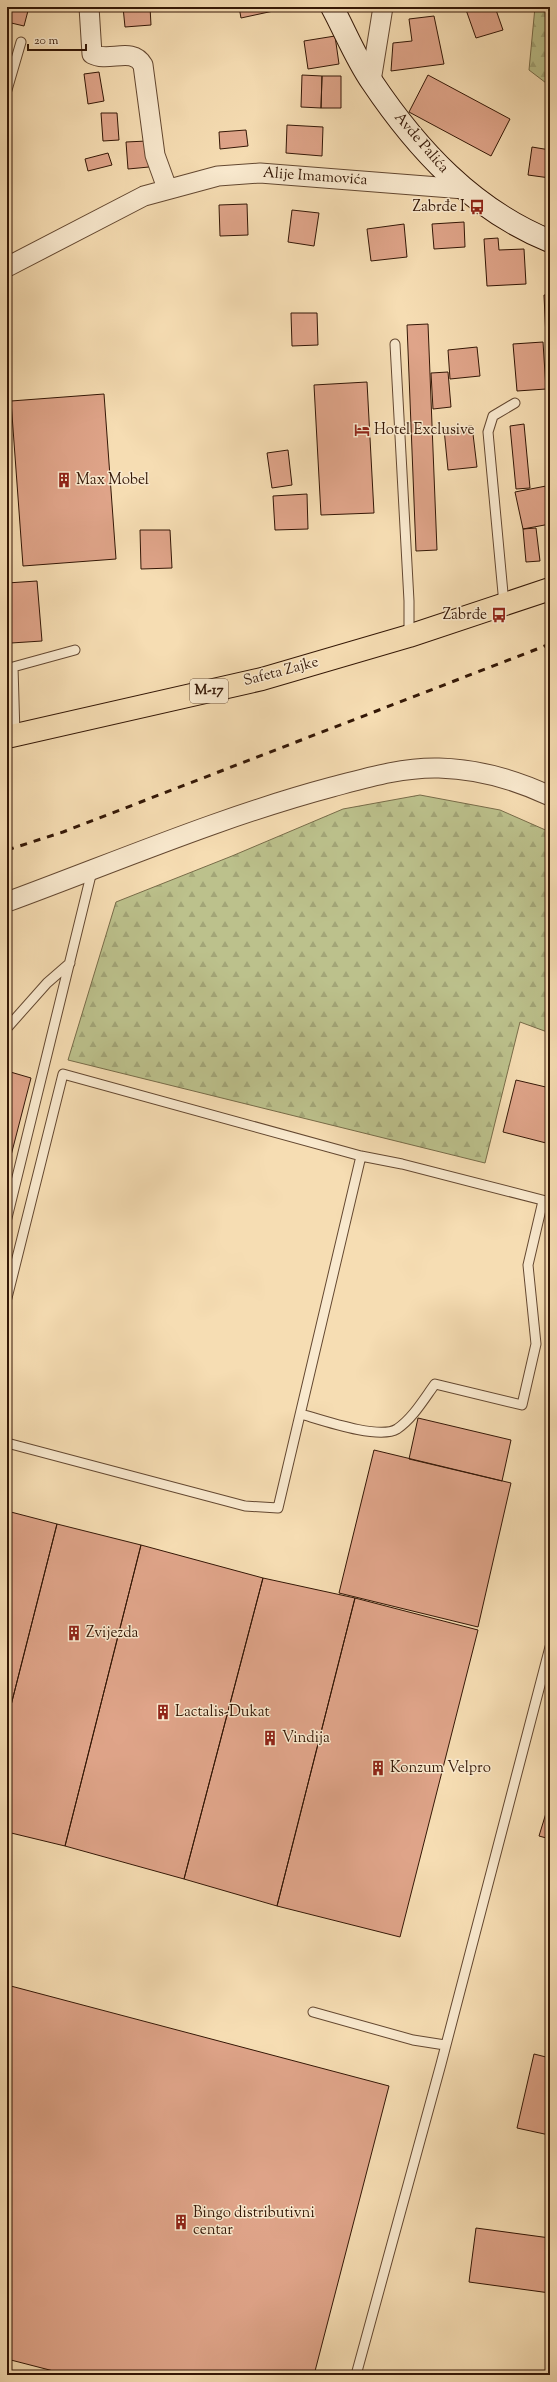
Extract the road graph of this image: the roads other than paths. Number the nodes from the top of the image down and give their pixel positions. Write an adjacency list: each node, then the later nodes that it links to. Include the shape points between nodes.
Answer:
1 (89, 7): 7 (street, via 92,54 100,58 130,55 138,58 143,66 155,155)
2 (332, 7): 5 (street, Avde Palića)
3 (383, 7): 5 (street)
4 (21, 42): 6 (lane)
5 (371, 81): 8 (street, Avde Palića, via 438,166)
6 (7, 90)
7 (167, 188): 8 (street, Alije Imamovića, via 218,176 260,173); 10 (street, Alije Imamovića, via 144,196)
8 (464, 189): 9 (street, Avde Palića, via 499,215)
9 (550, 241)
10 (7, 267)
11 (395, 344): 15 (lane, via 410,601)
12 (515, 403): 14 (lane, via 493,416 488,432)
13 (550, 589): 14 (main road, Safeta Zajke / M-17)
14 (504, 605): 15 (main road, Safeta Zajke / M-17)
15 (409, 636): 17 (main road, Safeta Zajke / M-17, via 262,679)
16 (75, 650): 17 (lane, via 13,667)
17 (11, 736)
18 (550, 796): 19 (street, via 507,780 466,770 410,770 366,778 282,800)
19 (92, 870): 20 (street); 21 (lane)
20 (7, 902)
21 (70, 963): 22 (lane, via 47,983); 25 (lane)
22 (7, 1028)
23 (361, 1156): 24 (lane, via 402,1164); 26 (lane, via 63,1074); 27 (lane)
24 (546, 1202): 27 (lane, via 528,1266 536,1344 522,1405 435,1384 396,1429 366,1432)
25 (7, 1218)
26 (7, 1298)
27 (301, 1414): 28 (lane, via 278,1508 246,1506)
28 (7, 1443)
29 (550, 1647): 31 (lane)
30 (313, 2012): 31 (lane, via 413,2040)
31 (445, 2045): 32 (lane)
32 (356, 2375)

